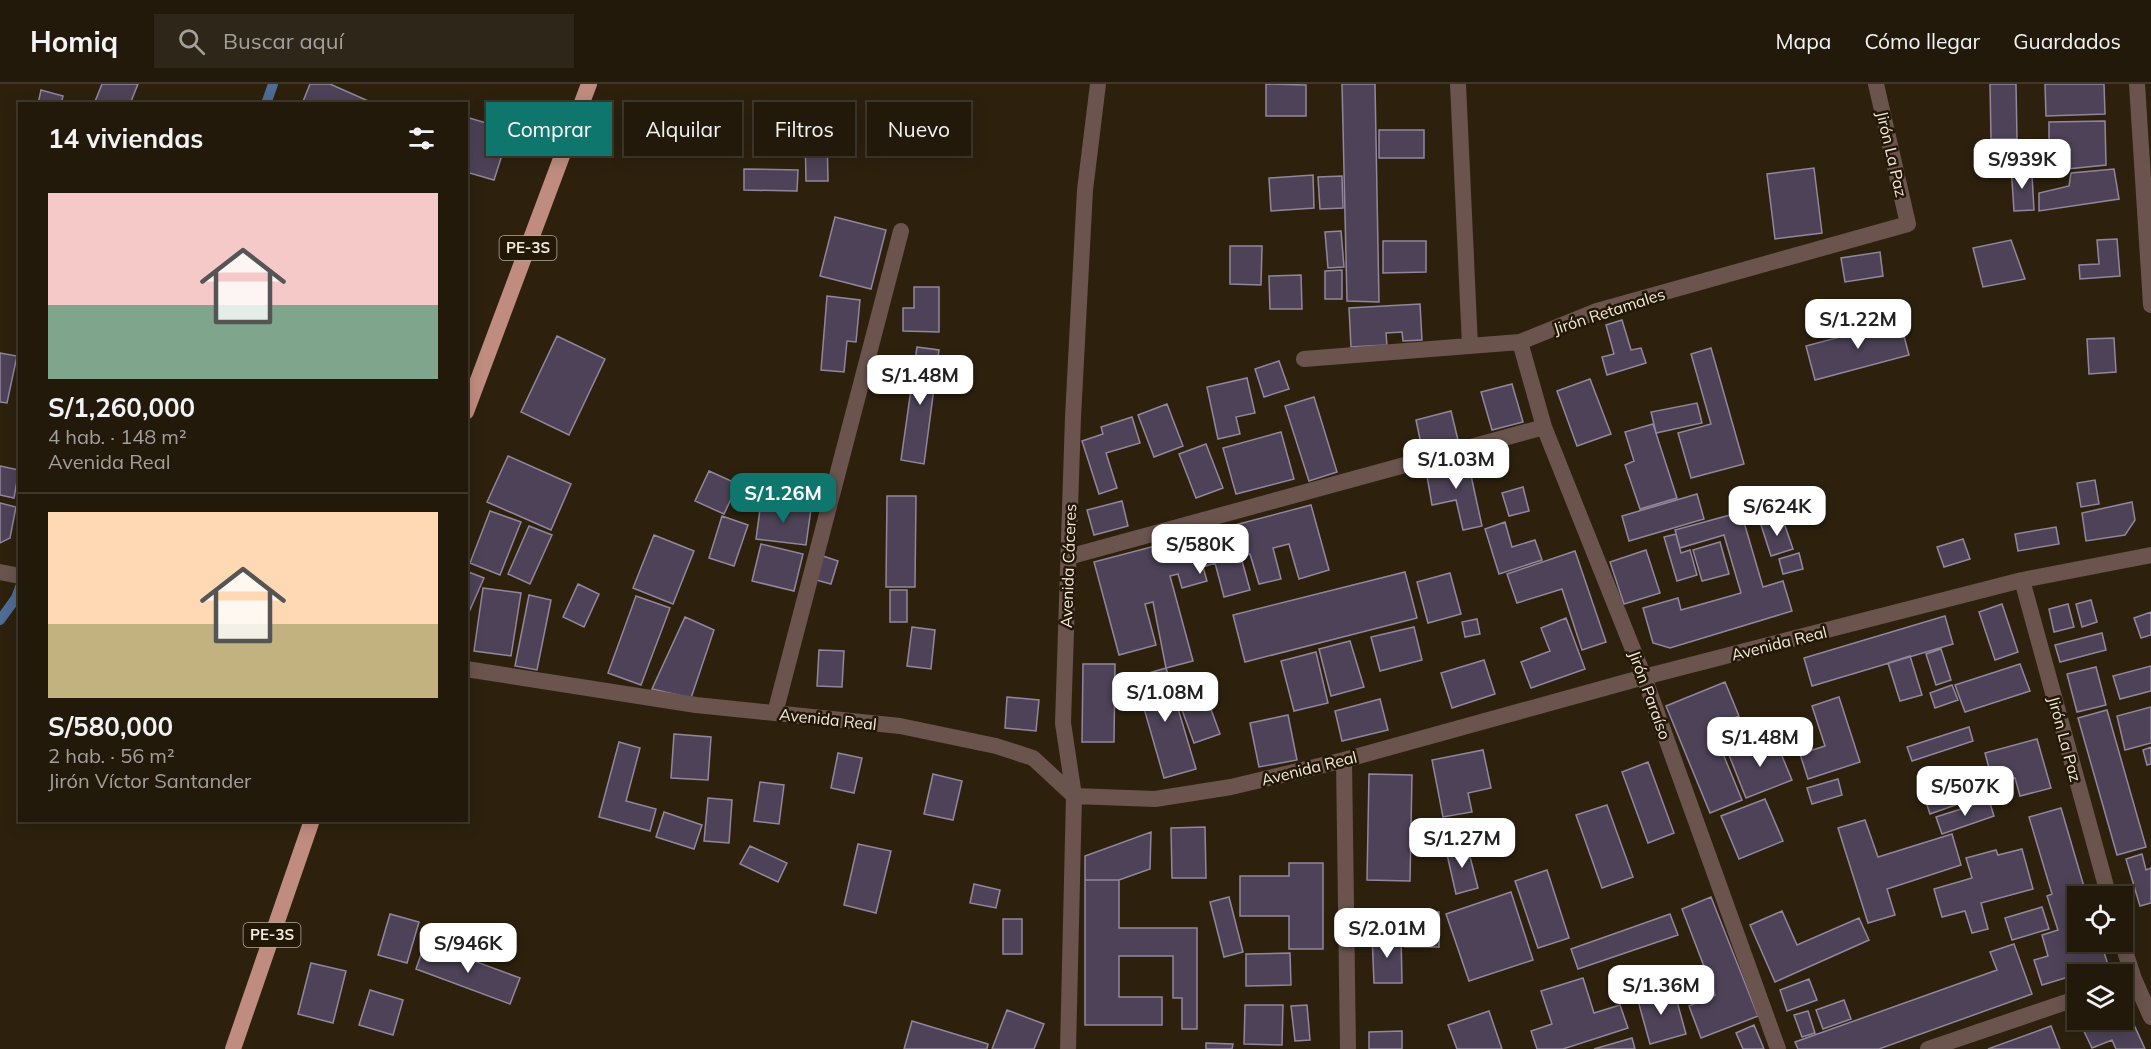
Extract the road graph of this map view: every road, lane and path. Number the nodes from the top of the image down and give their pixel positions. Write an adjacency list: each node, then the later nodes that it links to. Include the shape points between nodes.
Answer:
1 (589, 84): 13 (highway, PE-3S)
2 (1098, 84): 16 (street, Avenida Cáceres, via 1085,190)
3 (1458, 84): 11 (street)
4 (1876, 84): 7 (street, Jirón La Paz)
5 (2137, 84): 6 (street)
6 (2148, 205): 9 (street)
7 (1908, 224): 10 (street, Jirón Retamales, via 1597,312)
8 (901, 231): 22 (street)
9 (2151, 305)
10 (1520, 342): 11 (street, Jirón Retamales); 14 (street, Jirón Paraíso)
11 (1470, 346): 12 (street, Jirón Retamales)
12 (1304, 360)
13 (468, 407)
14 (1544, 428): 16 (street); 21 (street, Jirón Paraíso)
15 (2151, 555): 19 (street, Avenida Real)
16 (1068, 557): 24 (street, Avenida Cáceres, via 1063,723)
17 (1, 572): 18 (street)
18 (18, 576)
19 (2022, 580): 21 (street, Avenida Real); 26 (street, Jirón La Paz)
20 (468, 669): 22 (street, Avenida Real, via 696,705)
21 (1644, 677): 23 (street, Avenida Real); 33 (street, Jirón Paraíso)
22 (775, 713): 24 (street, Avenida Real, via 900,726 996,746 1033,758)
23 (1344, 760): 24 (street, Avenida Real, via 1231,787 1155,799); 32 (street)
24 (1074, 796): 31 (street, Avenida Cáceres)
25 (311, 822): 30 (highway, PE-3S)
26 (2106, 886)
27 (2133, 989): 29 (street)
28 (2067, 1002): 34 (street)
29 (2151, 1017)
30 (233, 1049)
31 (1068, 1049)
32 (1348, 1049)
33 (1778, 1049)
34 (1928, 1049)

